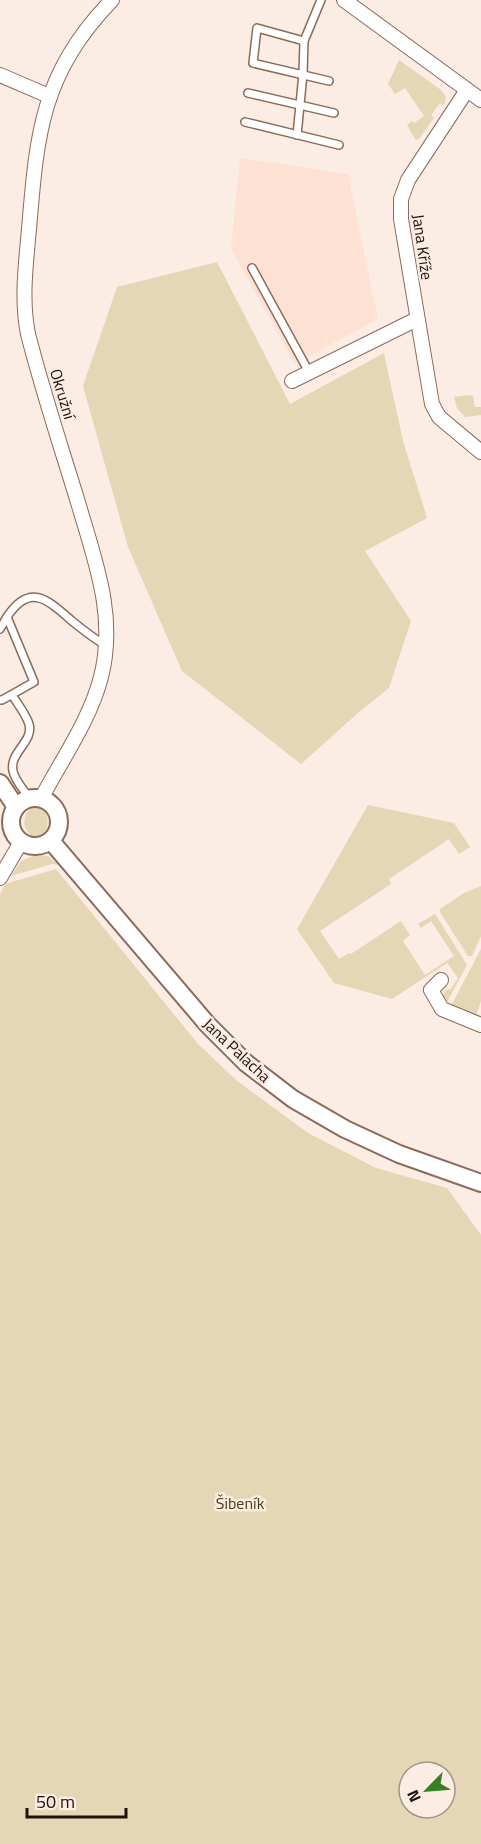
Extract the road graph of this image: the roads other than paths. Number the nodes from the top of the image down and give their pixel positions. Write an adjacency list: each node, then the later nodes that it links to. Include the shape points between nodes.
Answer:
1 (112, 0): 10 (street, Okružní, via 78,40)
2 (321, 0): 4 (lane)
3 (344, 0): 8 (street)
4 (304, 41): 5 (lane); 5 (lane, via 257,28 253,63)
5 (303, 74): 7 (lane); 12 (lane)
6 (0, 75): 10 (street)
7 (329, 81)
8 (467, 90): 11 (street); 18 (street, Jana Kříže, via 408,180 401,199)
9 (248, 93): 12 (lane)
10 (49, 96): 24 (street, Okružní, via 36,157 25,280 26,323 99,576 108,619)
11 (481, 100)
12 (300, 105): 13 (lane); 15 (lane)
13 (334, 113)
14 (245, 122): 15 (lane)
15 (297, 135): 16 (lane)
16 (339, 145)
17 (252, 268): 19 (lane)
18 (417, 319): 19 (street); 21 (street, Jana Kříže, via 432,404 439,417)
19 (309, 372): 20 (street)
20 (292, 381)
21 (481, 452)
22 (8, 617): 23 (lane); 24 (lane, via 24,599 43,598); 25 (lane, via 34,682)
23 (0, 629)
24 (107, 646): 28 (street, Okružní, via 92,704)
25 (12, 695): 26 (lane); 28 (lane, via 29,723 29,734 12,768)
26 (0, 700)
27 (0, 783): 28 (street)
28 (29, 802): 29 (street, via 49,802 58,814 58,828); 30 (street, via 12,814 12,830)
29 (51, 841): 30 (street, via 36,846); 34 (street, Jana Palacha, via 208,1025 246,1063 292,1099 345,1129 399,1154)
30 (21, 842): 31 (street)
31 (0, 878)
32 (441, 980): 33 (street, via 431,990 442,1009)
33 (481, 1025)
34 (481, 1183)

